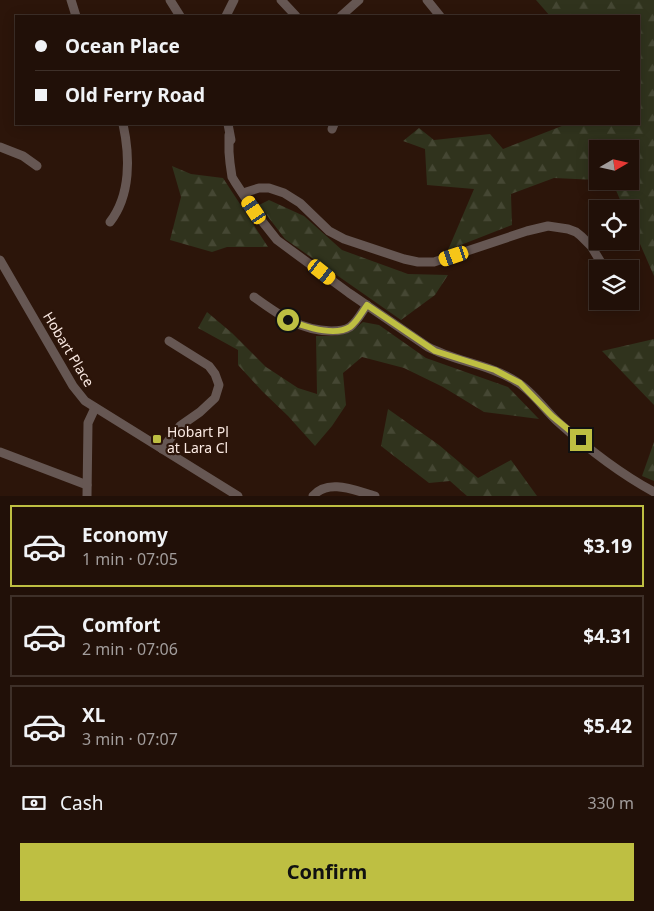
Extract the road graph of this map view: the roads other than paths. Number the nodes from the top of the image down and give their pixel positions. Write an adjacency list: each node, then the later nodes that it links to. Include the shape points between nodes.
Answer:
1 (71, 0): 7 (street)
2 (170, 0): 8 (street)
3 (234, 0): 9 (street)
4 (281, 0): 10 (street)
5 (359, 0): 11 (street)
6 (427, 0): 12 (street)
7 (76, 15)
8 (179, 15)
9 (226, 15)
10 (295, 15)
11 (343, 15)
12 (439, 15)
13 (123, 125): 18 (street, via 127,146 124,196)
14 (228, 125): 17 (street, via 231,170)
15 (0, 147): 16 (street)
16 (37, 166)
17 (243, 194): 20 (street, via 264,187 277,190 300,202 335,235 418,262 443,260 548,226 576,232); 22 (street, via 277,240)
18 (110, 222)
19 (0, 260): 24 (street, Hobart Place, via 73,386)
20 (600, 260)
21 (254, 297): 22 (street, via 288,320 316,330 339,331 350,327)
22 (367, 305): 28 (street, via 435,351 495,370 520,383 588,446)
23 (169, 341): 25 (street, via 209,366 219,385 215,398 180,426)
24 (95, 408): 25 (street, Hobart Place); 27 (street, via 88,423)
25 (162, 449): 30 (street, Hobart Place)
26 (0, 452): 27 (street)
27 (87, 485): 29 (street)
28 (654, 492)
29 (87, 496)
30 (238, 496)
31 (313, 496): 32 (street, via 327,487)
32 (375, 496)

